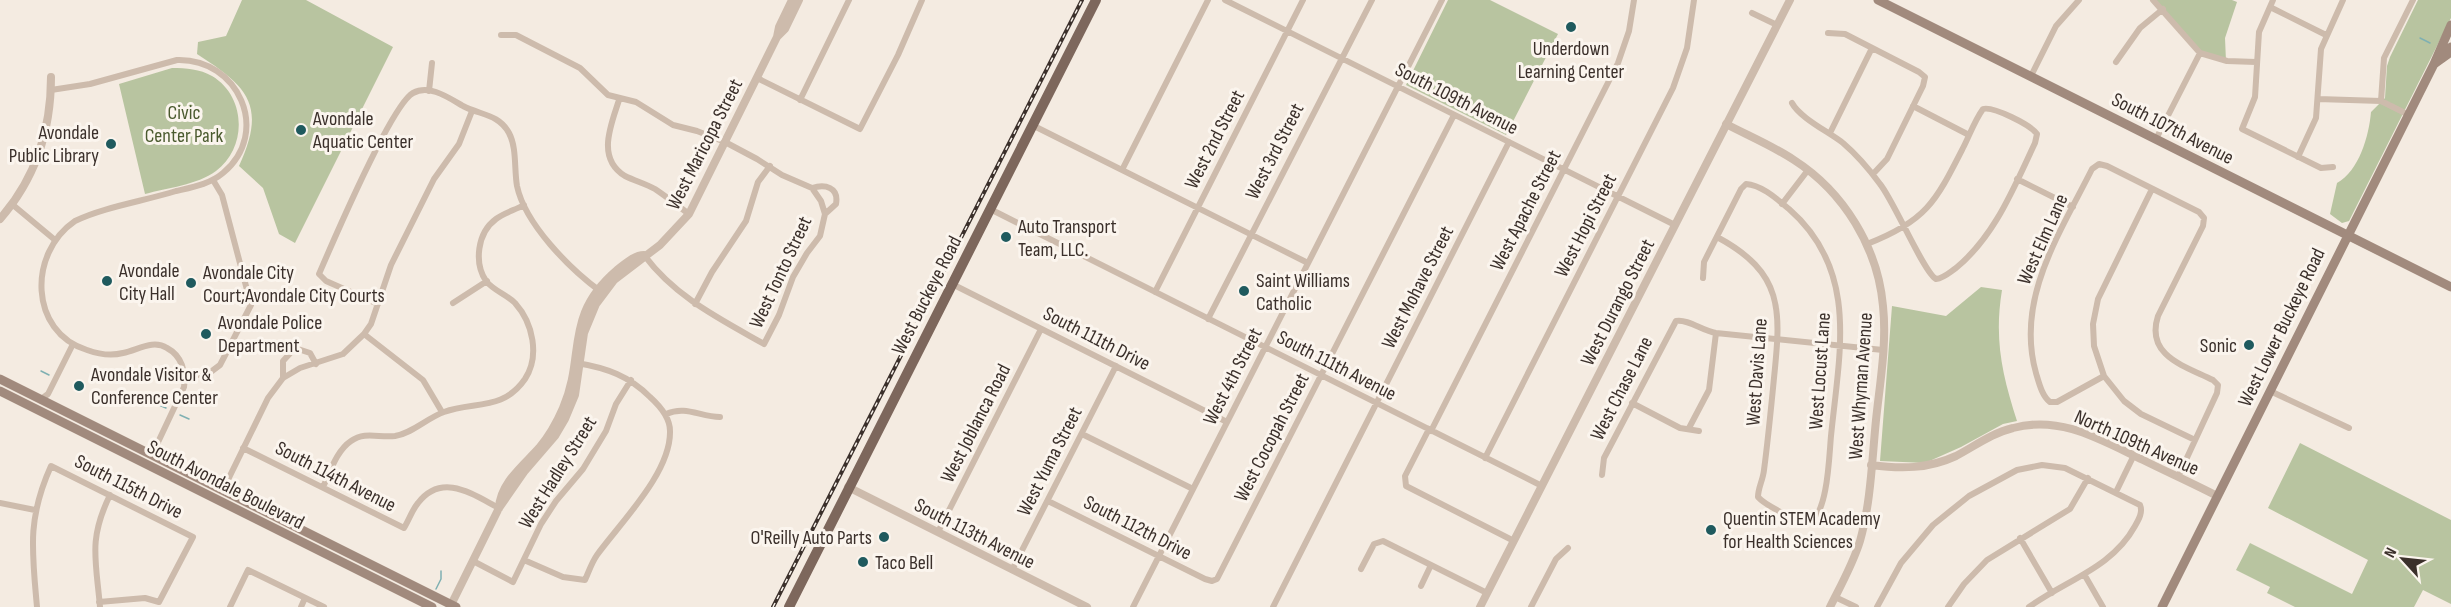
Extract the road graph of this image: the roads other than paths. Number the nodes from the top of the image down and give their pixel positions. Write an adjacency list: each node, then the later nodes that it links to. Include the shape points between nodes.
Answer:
1 (792, 0): 28 (street, West Maricopa Street)
2 (800, 0): 28 (street, West Maricopa Street)
3 (849, 0): 45 (street)
4 (922, 0): 45 (street, via 860,129)
5 (1096, 0): 53 (main road, West Buckeye Road)
6 (1208, 0): 62 (street)
7 (1225, 0): 24 (street, South 109th Avenue)
8 (1303, 0): 24 (street, West 2nd Street)
9 (1372, 0): 32 (street, West 3rd Street)
10 (1442, 0): 40 (street, West 4th Street)
11 (1634, 0): 63 (street, West Apache Street, via 1621,57)
12 (1694, 0): 70 (street, West Hopi Street, via 1689,40 1677,81)
13 (1790, 0): 23 (street, West Durango Street)
14 (1878, 0): 37 (main road, South 107th Avenue)
15 (2079, 0): 37 (street, via 2056,26)
16 (2153, 0): 20 (street)
17 (2343, 0): 27 (street)
18 (2413, 0): 46 (street, via 2384,58)
19 (2272, 3): 27 (street); 34 (street, via 2259,32)
20 (2163, 9): 31 (street); 33 (street, via 2140,28)
21 (1752, 13): 23 (street)
22 (2451, 24): 36 (main road, West Lower Buckeye Road)
23 (1777, 25): 52 (street, West Durango Street)
24 (1287, 31): 32 (street, South 109th Avenue); 75 (street, West 2nd Street)
25 (1828, 33): 30 (street, via 1845,34)
26 (501, 35): 44 (street, via 516,35 580,68 601,90)
27 (2326, 35): 43 (street, via 2320,56)
28 (777, 37): 39 (street, West Maricopa Street)
29 (2451, 47): 36 (main road, West Lower Buckeye Road)
30 (1872, 48): 48 (street, via 1925,77); 54 (street)
31 (2200, 53): 34 (street, via 2226,61); 56 (street)
32 (1341, 58): 40 (street, South 109th Avenue); 82 (street, West 3rd Street)
33 (2116, 62)
34 (2256, 62): 59 (street, via 2255,98 2242,129)
35 (432, 63): 42 (street)
36 (2434, 64): 50 (main road, West Lower Buckeye Road)
37 (2031, 76): 56 (main road, South 107th Avenue)
38 (51, 77): 41 (street)
39 (757, 78): 45 (street); 57 (street, West Maricopa Street)
40 (1398, 87): 51 (street, South 109th Avenue); 88 (street, West 4th Street)
41 (51, 90): 67 (street, via 90,84 177,60 190,60 214,69 241,97 246,120 241,148); 72 (street, via 42,149)
42 (429, 91): 49 (street); 96 (street, via 414,93 398,109 319,274 326,281)
43 (2318, 99): 46 (street); 59 (street, via 2313,128)
44 (619, 100): 57 (street, via 636,102 673,124); 77 (street, via 607,136 613,164 624,175 654,188)
45 (800, 100)
46 (2381, 101): 50 (street)
47 (1792, 103): 54 (street, via 1801,114)
48 (1913, 106): 55 (street); 65 (street, via 1887,159)
49 (472, 111): 73 (street, via 493,116 510,135); 96 (street, via 459,144 434,179 391,265)
50 (2408, 114): 83 (main road, West Lower Buckeye Road)
51 (1454, 115): 58 (street, South 109th Avenue); 110 (street, West Cocopah Street)
52 (1726, 124): 64 (street, West Whyman Avenue); 80 (street, West Durango Street)
53 (1032, 125): 62 (street); 76 (main road, West Buckeye Road)
54 (1830, 133): 65 (street)
55 (1970, 135): 66 (street, via 1985,108 2031,128 2037,134 2035,143); 81 (street, via 1936,198)
56 (2156, 139): 83 (main road, South 107th Avenue)
57 (725, 142): 60 (street); 77 (street, West Maricopa Street)
58 (1509, 142): 63 (street, South 109th Avenue); 118 (street, West Mohave Street)
59 (2298, 157): 61 (street, via 2321,168)
60 (770, 166): 68 (street); 97 (street, via 758,182 746,221)
61 (2333, 167)
62 (1122, 170): 75 (street)
63 (1564, 170): 70 (street, South 109th Avenue); 127 (street, West Apache Street)
64 (1808, 170): 71 (street); 86 (street, West Whyman Avenue, via 1847,210)
65 (1873, 174): 81 (street)
66 (2017, 179): 74 (street); 81 (street, via 1982,242 1939,279 1928,272)
67 (213, 180): 85 (street, via 81,218 64,228); 111 (street, via 222,195 251,305 220,365 208,374)
68 (812, 188): 78 (street, West Tonto Street); 78 (street, West Tonto Street, via 822,185 835,193 836,204)
69 (2152, 189): 74 (street, West Elm Lane, via 2098,164); 112 (street, via 2096,305 2093,339); 130 (street, via 2204,218 2158,316 2155,333 2166,356 2218,385)
70 (1618, 197): 80 (street, South 109th Avenue); 134 (street, West Hopi Street)
71 (1782, 204): 84 (street, West Locust Lane, via 1746,184); 104 (street, West Locust Lane, via 1808,229 1829,263 1840,301)
72 (13, 205): 79 (street); 85 (street)
73 (524, 205): 90 (street, via 495,219 486,231 478,251 479,267); 93 (street, via 561,259)
74 (2073, 207): 112 (street, West Elm Lane, via 2042,269 2032,305 2033,361 2050,402 2057,402)
75 (1197, 208): 82 (street); 94 (street, West 2nd Street)
76 (989, 209): 91 (main road, West Buckeye Road); 94 (street, South 111th Avenue)
77 (689, 214): 87 (street, West Maricopa Street)
78 (825, 214): 97 (street, West Tonto Street, via 820,236 793,277 765,344)
79 (0, 219)
80 (1675, 225): 140 (street, West Durango Street)
81 (1905, 226): 86 (street)
82 (1251, 235): 88 (street); 98 (street, West 3rd Street)
83 (2347, 235): 92 (main road, South 107th Avenue); 117 (main road, West Lower Buckeye Road)
84 (1717, 237): 89 (street, via 1703,265); 102 (street, West Davis Lane, via 1742,251 1764,276 1776,304)
85 (55, 240): 103 (street, via 42,269 42,298 56,327)
86 (1867, 244): 106 (street, West Whyman Avenue, via 1883,306)
87 (645, 255): 93 (street, West Maricopa Street); 97 (street, via 666,282)
88 (1308, 263): 105 (street, West 4th Street)
89 (1703, 278)
90 (486, 281): 95 (street); 121 (street, via 514,302 526,320 533,336 532,365 524,380 504,398 486,406 463,406)
91 (952, 284): 99 (street, South 111th Drive); 141 (main road, West Buckeye Road)
92 (2451, 287)
93 (600, 292): 107 (street, West Maricopa Street)
94 (1155, 292): 98 (street, South 111th Avenue)
95 (453, 303)
96 (378, 304): 101 (street)
97 (695, 304)
98 (1208, 319): 105 (street, South 111th Avenue)
99 (1041, 328): 109 (street, South 111th Drive); 153 (street, West Joblanca Road)
100 (1716, 333): 102 (street); 120 (street, West Chase Lane, via 1678,320 1672,324); 125 (street, via 1709,390)
101 (364, 334): 108 (street, via 343,354); 121 (street, via 423,380)
102 (1778, 339): 104 (street); 152 (street, West Davis Lane, via 1758,497)
103 (73, 344): 111 (street, via 110,354 162,345 178,358); 119 (street, via 48,394)
104 (1840, 346): 106 (street); 152 (street, West Locust Lane, via 1826,485 1819,511)
105 (1265, 347): 110 (street, South 111th Avenue); 124 (street, West 4th Street)
106 (1883, 350): 136 (street, West Whyman Avenue)
107 (576, 363): 115 (street, via 612,370); 150 (street, West Maricopa Street, via 574,395 560,428)
108 (316, 364): 113 (street); 113 (street, via 310,353 295,348 283,361)
109 (1116, 366): 124 (street, South 111th Drive); 129 (street, West Yuma Street)
110 (1321, 375): 118 (street, South 111th Avenue); 164 (street, West Cocopah Street)
111 (185, 376): 132 (street, via 179,400)
112 (2104, 376): 130 (street, via 2135,410)
113 (284, 378): 131 (street, via 268,398)
114 (0, 379): 119 (main road)
115 (631, 380): 122 (street); 158 (street, West Hadley Street, via 606,431 583,469 556,501)
116 (2, 392): 119 (main road, South Avondale Boulevard)
117 (2273, 392): 126 (street); 147 (main road, West Lower Buckeye Road)
118 (1376, 403): 127 (street, South 111th Avenue); 180 (street, West Mohave Street)
119 (37, 404): 132 (main road, South Avondale Boulevard); 135 (main road, South Avondale Boulevard)
120 (1632, 404): 125 (street, via 1680,428); 137 (street, West Chase Lane, via 1604,458)
121 (442, 412): 142 (street, via 394,436 370,434 350,441)
122 (666, 414): 123 (street, via 687,410); 158 (street, via 670,429 666,453 634,511 596,557 585,579 562,577)
123 (720, 417)
124 (1227, 422): 143 (street, West 4th Street)
125 (1689, 428): 128 (street)
126 (2349, 428)
127 (1430, 430): 134 (street, South 111th Avenue); 155 (street, West Apache Street, via 1405,476 1405,484)
128 (1699, 431)
129 (1082, 434): 143 (street); 148 (street, West Yuma Street)
130 (2195, 441): 138 (street)
131 (243, 448): 142 (street, South 114th Avenue); 144 (street)
132 (152, 454): 135 (main road); 144 (main road, South Avondale Boulevard)
133 (2134, 456): 136 (street, North 109th Avenue, via 2073,428 2036,424 1997,433 1935,464 1907,468); 138 (street, North 109th Avenue); 145 (street)
134 (1485, 458): 140 (street, South 111th Avenue)
135 (147, 464): 176 (main road, South Avondale Boulevard)
136 (1871, 465): 168 (street, West Whyman Avenue, via 1862,533)
137 (1602, 475)
138 (2178, 477): 147 (street, North 109th Avenue)
139 (2088, 478): 145 (street); 154 (street, via 2070,508); 185 (street, via 2065,468 2042,465 2006,475 1969,496 1938,520 1905,557)
140 (1542, 486): 155 (street, West Durango Street)
141 (848, 487): 153 (street, South 113th Avenue); 177 (main road, West Buckeye Road)
142 (323, 488): 150 (street, South 114th Avenue, via 404,528 418,503 432,490 446,487 463,490)
143 (1193, 489): 157 (street, West 4th Street)
144 (223, 490): 171 (main road, South Avondale Boulevard)
145 (2116, 492): 163 (street, via 2142,507 2136,524 2120,548)
146 (110, 495): 151 (street, South 115th Drive, via 51,465); 170 (street, via 95,533); 170 (street, South 115th Drive, via 193,537 159,602 145,598)
147 (2217, 496): 189 (main road, West Lower Buckeye Road)
148 (1048, 501): 157 (street, South 112th Drive); 162 (street, West Yuma Street)
149 (0, 503): 151 (street)
150 (499, 508): 159 (street, West Maricopa Street)
151 (35, 510): 172 (street, via 31,541)
152 (1810, 523)
153 (938, 532): 162 (street, South 113th Avenue)
154 (2020, 538): 167 (street); 186 (street, via 1981,566)
155 (1514, 542): 166 (street, West Durango Street)
156 (1568, 548): 182 (street, via 1556,559)
157 (1159, 556): 164 (street, South 112th Drive); 179 (street, West 4th Street)
158 (524, 560): 159 (street, West Hadley Street, via 513,582)
159 (473, 561): 171 (street, West Maricopa Street)
160 (1431, 565): 161 (street, via 1378,542); 165 (street); 166 (street)
161 (1361, 569)
162 (1012, 570): 178 (street, South 113th Avenue)
163 (2084, 574): 167 (street); 188 (street)
164 (1214, 580)
165 (1421, 586)
166 (1487, 593): 181 (street, West Durango Street)
167 (2052, 593): 187 (street)
168 (1835, 597): 183 (street, West Whyman Avenue); 184 (street)
169 (305, 598): 173 (street, via 248,570); 174 (street); 175 (street)
170 (100, 605)
171 (453, 606)
172 (37, 607)
173 (230, 607)
174 (301, 607)
175 (324, 607)
176 (432, 607)
177 (789, 607)
178 (1087, 607)
179 (1133, 607)
180 (1273, 607)
181 (1480, 607)
182 (1531, 607)
183 (1830, 607)
184 (1856, 607)
185 (1877, 607)
186 (1948, 607)
187 (2029, 607)
188 (2103, 607)
189 (2162, 607)

